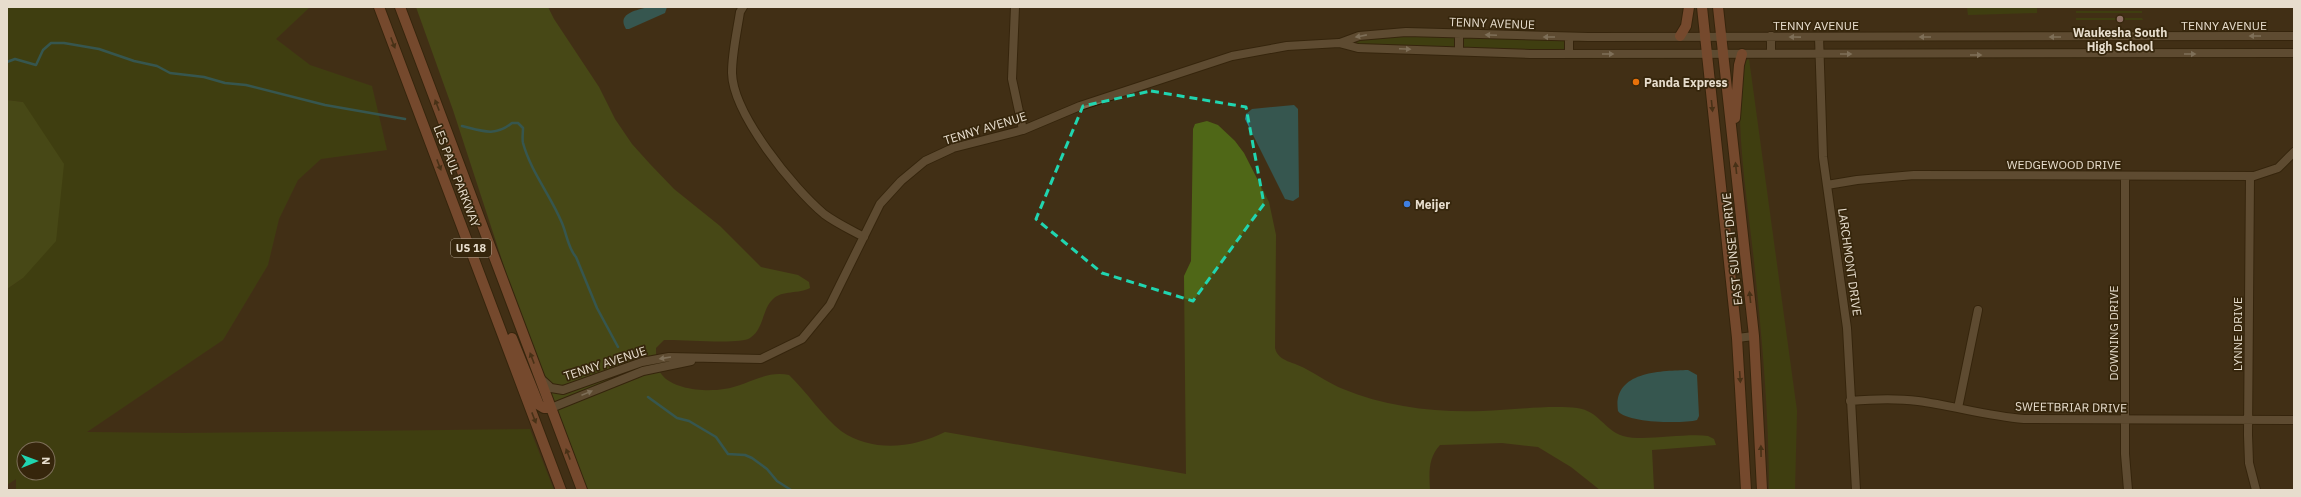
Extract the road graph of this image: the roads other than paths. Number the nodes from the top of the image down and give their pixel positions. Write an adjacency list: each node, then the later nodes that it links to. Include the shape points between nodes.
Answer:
1 (379, 7): 32 (main road, LES PAUL PARKWAY / US 18, one-way to 32)
2 (400, 7): 37 (main road, LES PAUL PARKWAY / US 18, one-way to 2)
3 (743, 7): 31 (street, via 740,12 732,74 742,109 765,147 793,182 825,214)
4 (1015, 7): 25 (street, via 1012,79)
5 (1689, 7): 9 (main road, via 1686,26)
6 (1702, 7): 14 (main road, EAST SUNSET DRIVE)
7 (1718, 7): 10 (main road, EAST SUNSET DRIVE)
8 (1459, 34): 13 (street, TENNY AVENUE, one-way to 8); 16 (street, TENNY AVENUE, one-way to 16, via 1382,33 1359,36); 17 (street)
9 (1680, 36): 13 (street, TENNY AVENUE); 14 (street, TENNY AVENUE)
10 (1721, 36): 11 (street, TENNY AVENUE); 14 (street, TENNY AVENUE); 21 (main road, EAST SUNSET DRIVE)
11 (1771, 36): 15 (street, TENNY AVENUE, one-way to 11); 23 (street)
12 (2294, 36): 15 (street, TENNY AVENUE, one-way to 15)
13 (1569, 37): 19 (street)
14 (1705, 37): 20 (main road, EAST SUNSET DRIVE)
15 (1819, 37): 24 (street, LARCHMONT DRIVE)
16 (1339, 44): 17 (street, TENNY AVENUE, one-way to 17, via 1358,48); 25 (street, TENNY AVENUE, via 1266,49 1221,59 1080,106)
17 (1459, 51): 19 (street, TENNY AVENUE)
18 (2294, 53): 24 (street, TENNY AVENUE, one-way to 18)
19 (1569, 54): 20 (street, TENNY AVENUE, one-way to 20)
20 (1706, 54): 21 (street, TENNY AVENUE); 35 (main road, EAST SUNSET DRIVE, one-way to 35)
21 (1723, 54): 22 (street, TENNY AVENUE); 26 (main road, EAST SUNSET DRIVE)
22 (1742, 54): 23 (street, TENNY AVENUE); 26 (main road)
23 (1771, 54): 24 (street, TENNY AVENUE)
24 (1819, 54): 30 (street, LARCHMONT DRIVE, via 1821,128)
25 (1023, 130): 31 (street, TENNY AVENUE, via 953,148 925,161 901,181 880,204)
26 (1732, 132): 34 (main road, EAST SUNSET DRIVE, one-way to 26)
27 (2294, 152): 29 (street, WEDGEWOOD DRIVE, via 2278,168)
28 (2125, 176): 29 (street, WEDGEWOOD DRIVE); 30 (street, WEDGEWOOD DRIVE, via 1902,176); 41 (street, DOWNING DRIVE)
29 (2250, 176): 42 (street, LYNNE DRIVE)
30 (1827, 185): 38 (street, LARCHMONT DRIVE, via 1846,328)
31 (864, 237): 36 (street, TENNY AVENUE, via 830,305 802,339 761,359)
32 (470, 247): 39 (main road, via 494,294 539,405); 44 (main road, LES PAUL PARKWAY / US 18, one-way to 44)
33 (1978, 310): 40 (street)
34 (1754, 336): 35 (street); 47 (main road, EAST SUNSET DRIVE, one-way to 34)
35 (1737, 338): 46 (main road, EAST SUNSET DRIVE, one-way to 46)
36 (704, 358): 37 (street, TENNY AVENUE, one-way to 37, via 669,357 642,362 563,390 551,388); 39 (street, TENNY AVENUE, one-way to 36, via 642,371)
37 (540, 378): 39 (main road, LES PAUL PARKWAY / US 18)
38 (1850, 401): 40 (street, SWEETBRIAR DRIVE, via 1903,400); 48 (street, LARCHMONT DRIVE)
39 (551, 408): 45 (main road, LES PAUL PARKWAY / US 18, one-way to 39)
40 (1958, 408): 41 (street, SWEETBRIAR DRIVE, via 2024,420)
41 (2125, 420): 42 (street, SWEETBRIAR DRIVE); 49 (street, DOWNING DRIVE)
42 (2249, 420): 43 (street, SWEETBRIAR DRIVE); 50 (street, LYNNE DRIVE, via 2249,463)
43 (2294, 420)
44 (561, 490)
45 (582, 490)
46 (1746, 490)
47 (1762, 490)
48 (1856, 490)
49 (2128, 490)
50 (2256, 490)

